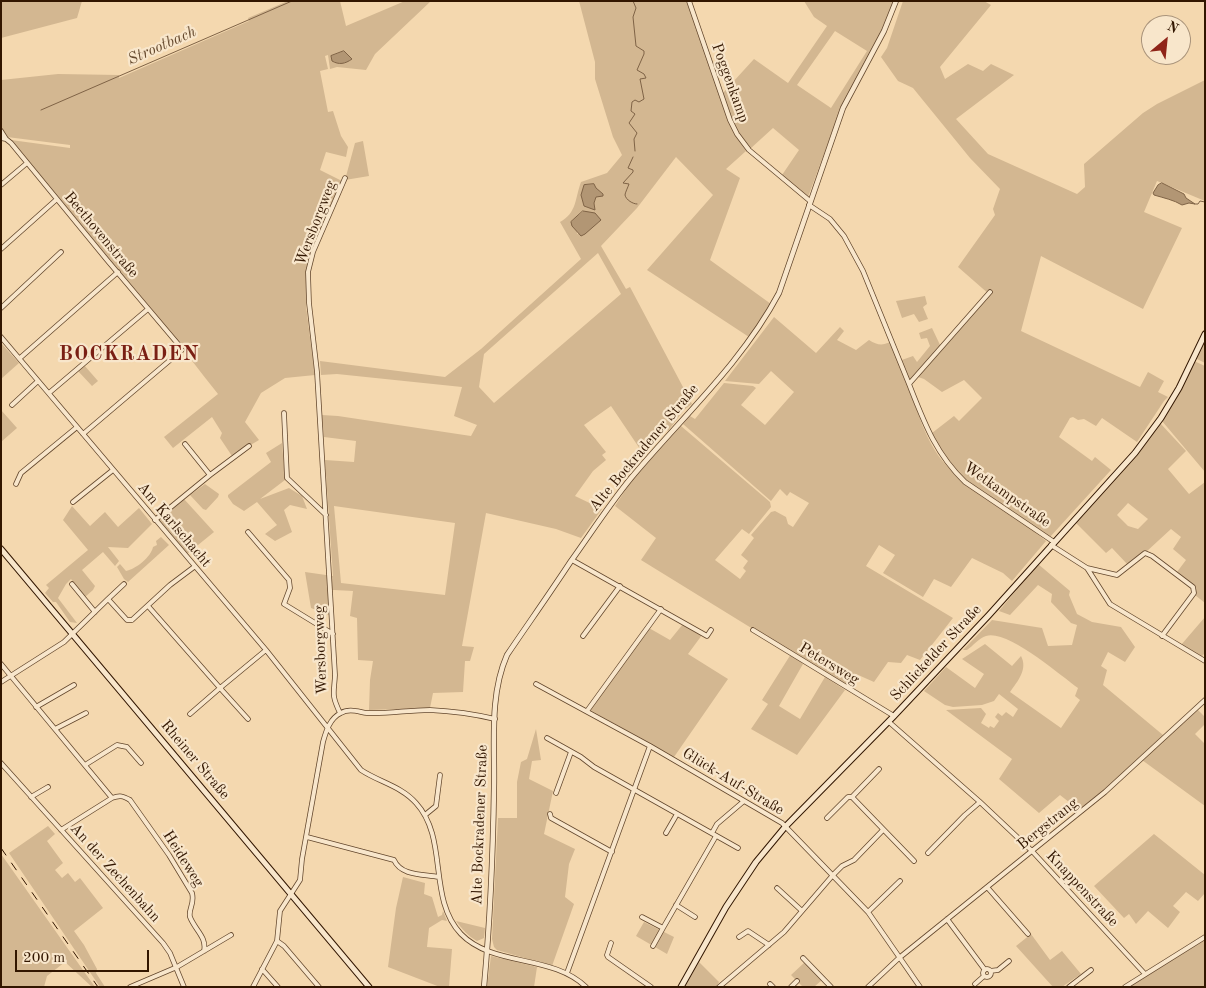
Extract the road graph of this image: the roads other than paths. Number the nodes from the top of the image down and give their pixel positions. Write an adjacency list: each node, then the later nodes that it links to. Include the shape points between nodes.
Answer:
1 (689, 1): 9 (street, Poggenkamp, via 737,134 750,150)
2 (896, 1): 9 (street, Alte Bockradener Straße, via 884,32 843,108)
3 (1, 131): 4 (street, Beethovenstraße)
4 (4, 138): 5 (street, Beethovenstraße)
5 (27, 164): 7 (street); 8 (street, Beethovenstraße)
6 (345, 178): 32 (street, Wersborgweg, via 313,252 308,272)
7 (1, 186)
8 (57, 199): 10 (street); 12 (street, Beethovenstraße)
9 (810, 203): 20 (street, Wetkampstraße, via 830,218 844,236); 37 (street, Alte Bockradener Straße, via 772,307 715,384 628,482)
10 (1, 249)
11 (61, 252): 14 (street)
12 (118, 272): 15 (street, Beethovenstraße); 18 (street)
13 (990, 292): 20 (street)
14 (1, 308)
15 (148, 309): 21 (street); 25 (street, Beethovenstraße, via 182,350)
16 (1205, 334): 35 (main road, Schlickelder Straße, via 1179,388 1150,434)
17 (1, 336): 18 (street, Am Karlschacht)
18 (20, 358): 19 (street, Am Karlschacht)
19 (38, 381): 21 (street, Am Karlschacht); 22 (street)
20 (909, 384): 35 (street, Wetkampstraße, via 927,428 953,470 965,482)
21 (49, 393): 24 (street, Am Karlschacht)
22 (12, 405)
23 (284, 413): 32 (street, via 287,478)
24 (77, 427): 25 (street, Am Karlschacht); 30 (street, via 21,473)
25 (83, 434): 28 (street, Am Karlschacht)
26 (185, 444): 29 (street)
27 (249, 446): 29 (street)
28 (113, 470): 31 (street); 33 (street, Am Karlschacht)
29 (210, 475): 33 (street)
30 (16, 484)
31 (73, 502)
32 (326, 515): 50 (street, Wersborgweg)
33 (155, 520): 38 (street, Am Karlschacht)
34 (248, 532): 50 (street, via 289,580 290,588 284,604)
35 (1053, 544): 39 (street, Wetkampstraße); 67 (main road, Schlickelder Straße)
36 (1, 549): 49 (main road, Rheiner Straße)
37 (572, 560): 42 (street); 69 (street, Alte Bockradener Straße, via 507,655 500,673)
38 (194, 567): 44 (street); 53 (street, Am Karlschacht)
39 (1087, 568): 52 (street, via 1110,604); 52 (street, via 1117,575 1145,553 1193,587 1194,593)
40 (72, 584): 46 (street)
41 (124, 584): 43 (street)
42 (620, 586): 45 (street); 51 (street)
43 (108, 599): 44 (street, via 129,620); 46 (street)
44 (148, 606): 60 (street)
45 (661, 609): 47 (street, via 707,636); 63 (street)
46 (95, 612): 49 (street)
47 (711, 630)
48 (753, 630): 67 (street, Petersweg)
49 (73, 633): 56 (street); 109 (main road, Rheiner Straße)
50 (333, 634): 65 (street, Wersborgweg, via 335,675 332,693)
51 (583, 636)
52 (1162, 636): 54 (street)
53 (266, 650): 60 (street); 72 (street, Am Karlschacht)
54 (1205, 661)
55 (1, 664): 56 (street)
56 (11, 676): 57 (street); 62 (street)
57 (1, 682)
58 (536, 684): 63 (street, Glück-Auf-Straße)
59 (74, 686): 62 (street)
60 (220, 688): 66 (street); 68 (street)
61 (1205, 700): 100 (street, Bergstrang, via 1106,792)
62 (36, 707): 71 (street)
63 (587, 711): 74 (street, Glück-Auf-Straße)
64 (86, 713): 71 (street)
65 (340, 713): 69 (street, via 430,710); 72 (street, Wersborgweg)
66 (190, 714)
67 (894, 716): 70 (main road, Schlickelder Straße)
68 (248, 719)
69 (495, 719): 126 (street, Alte Bockradener Straße)
70 (889, 722): 88 (street, Knappenstraße); 93 (main road, Schlickelder Straße)
71 (56, 729): 78 (street)
72 (327, 729): 91 (street, Am Karlschacht, via 361,770 407,794); 98 (street, Wersborgweg)
73 (547, 738): 75 (street)
74 (650, 746): 82 (street); 87 (street, Glück-Auf-Straße)
75 (571, 752): 82 (street); 83 (street)
76 (1, 763): 84 (street, An der Zechenbahn)
77 (141, 763): 78 (street, via 127,747 117,745)
78 (85, 765): 86 (street)
79 (879, 769): 85 (street)
80 (440, 775): 91 (street, via 436,806)
81 (48, 787): 84 (street)
82 (634, 790): 90 (street); 101 (street)
83 (556, 793)
84 (31, 797): 94 (street, An der Zechenbahn)
85 (852, 797): 92 (street, via 848,797); 95 (street)
86 (112, 798): 94 (street); 125 (street, Heideweg, via 118,795 130,800 184,877 194,900 191,918 205,942)
87 (744, 801): 93 (street, Glück-Auf-Straße); 97 (street, via 717,824)
88 (980, 802): 100 (street, Knappenstraße); 102 (street)
89 (550, 814): 101 (street, via 551,818)
90 (677, 814): 96 (street); 97 (street)
91 (425, 815): 105 (street, via 432,830)
92 (827, 818)
93 (784, 827): 104 (street, Glück-Auf-Straße); 152 (main road, Schlickelder Straße, via 726,907)
94 (62, 830): 130 (street, An der Zechenbahn, via 163,943)
95 (883, 830): 103 (street); 104 (street, via 854,860)
96 (666, 833)
97 (714, 835): 99 (street); 110 (street)
98 (307, 837): 105 (street, via 394,860 403,871); 109 (street, Wersborgweg, via 300,880)
99 (738, 848)
100 (1032, 851): 107 (street, Bergstrang); 136 (street, Knappenstraße)
101 (612, 852): 135 (street)
102 (928, 853)
103 (914, 861)
104 (833, 875): 111 (street); 112 (street, Glück-Auf-Straße)
105 (439, 876): 126 (street, via 452,922 461,934)
106 (900, 881): 112 (street)
107 (988, 887): 115 (street, Bergstrang); 117 (street)
108 (777, 888): 111 (street)
109 (290, 894): 121 (street, Wersborgweg, via 280,910); 148 (main road, Rheiner Straße)
110 (676, 905): 113 (street); 116 (street)
111 (802, 910): 123 (street)
112 (868, 912): 128 (street, Glück-Auf-Straße)
113 (695, 917)
114 (642, 918): 116 (street)
115 (947, 919): 128 (street, Bergstrang); 132 (street)
116 (662, 928): 124 (street)
117 (1028, 934)
118 (231, 935): 125 (street)
119 (739, 937): 123 (street, via 748,931)
120 (1205, 937): 136 (street)
121 (277, 941): 131 (street); 147 (street)
122 (611, 943): 151 (street, via 608,958)
123 (769, 945): 141 (street)
124 (653, 946)
125 (204, 951): 130 (street)
126 (487, 951): 135 (street); 149 (street, Alte Bockradener Straße)
127 (803, 958): 154 (street)
128 (899, 958): 155 (street, Bergstrang); 156 (street, Glück-Auf-Straße)
129 (1009, 961): 134 (street, via 998,970)
130 (177, 967): 139 (street); 144 (street, An der Zechenbahn)
131 (262, 969): 145 (street); 146 (street)
132 (985, 970): 134 (street); 137 (street)
133 (1091, 970): 157 (street)
134 (990, 971): 137 (street, via 989,976)
135 (567, 973): 150 (street)
136 (1145, 974): 158 (street)
137 (984, 976): 140 (street)
138 (797, 981): 153 (street)
139 (142, 982): 142 (street); 143 (street)
140 (975, 984)
141 (721, 986)
142 (130, 987)
143 (145, 987)
144 (184, 987)
145 (253, 987)
146 (278, 987)
147 (319, 987)
148 (369, 987)
149 (484, 987)
150 (586, 987)
151 (651, 987)
152 (680, 987)
153 (791, 987)
154 (831, 987)
155 (868, 987)
156 (920, 987)
157 (1069, 987)
158 (1125, 987)

